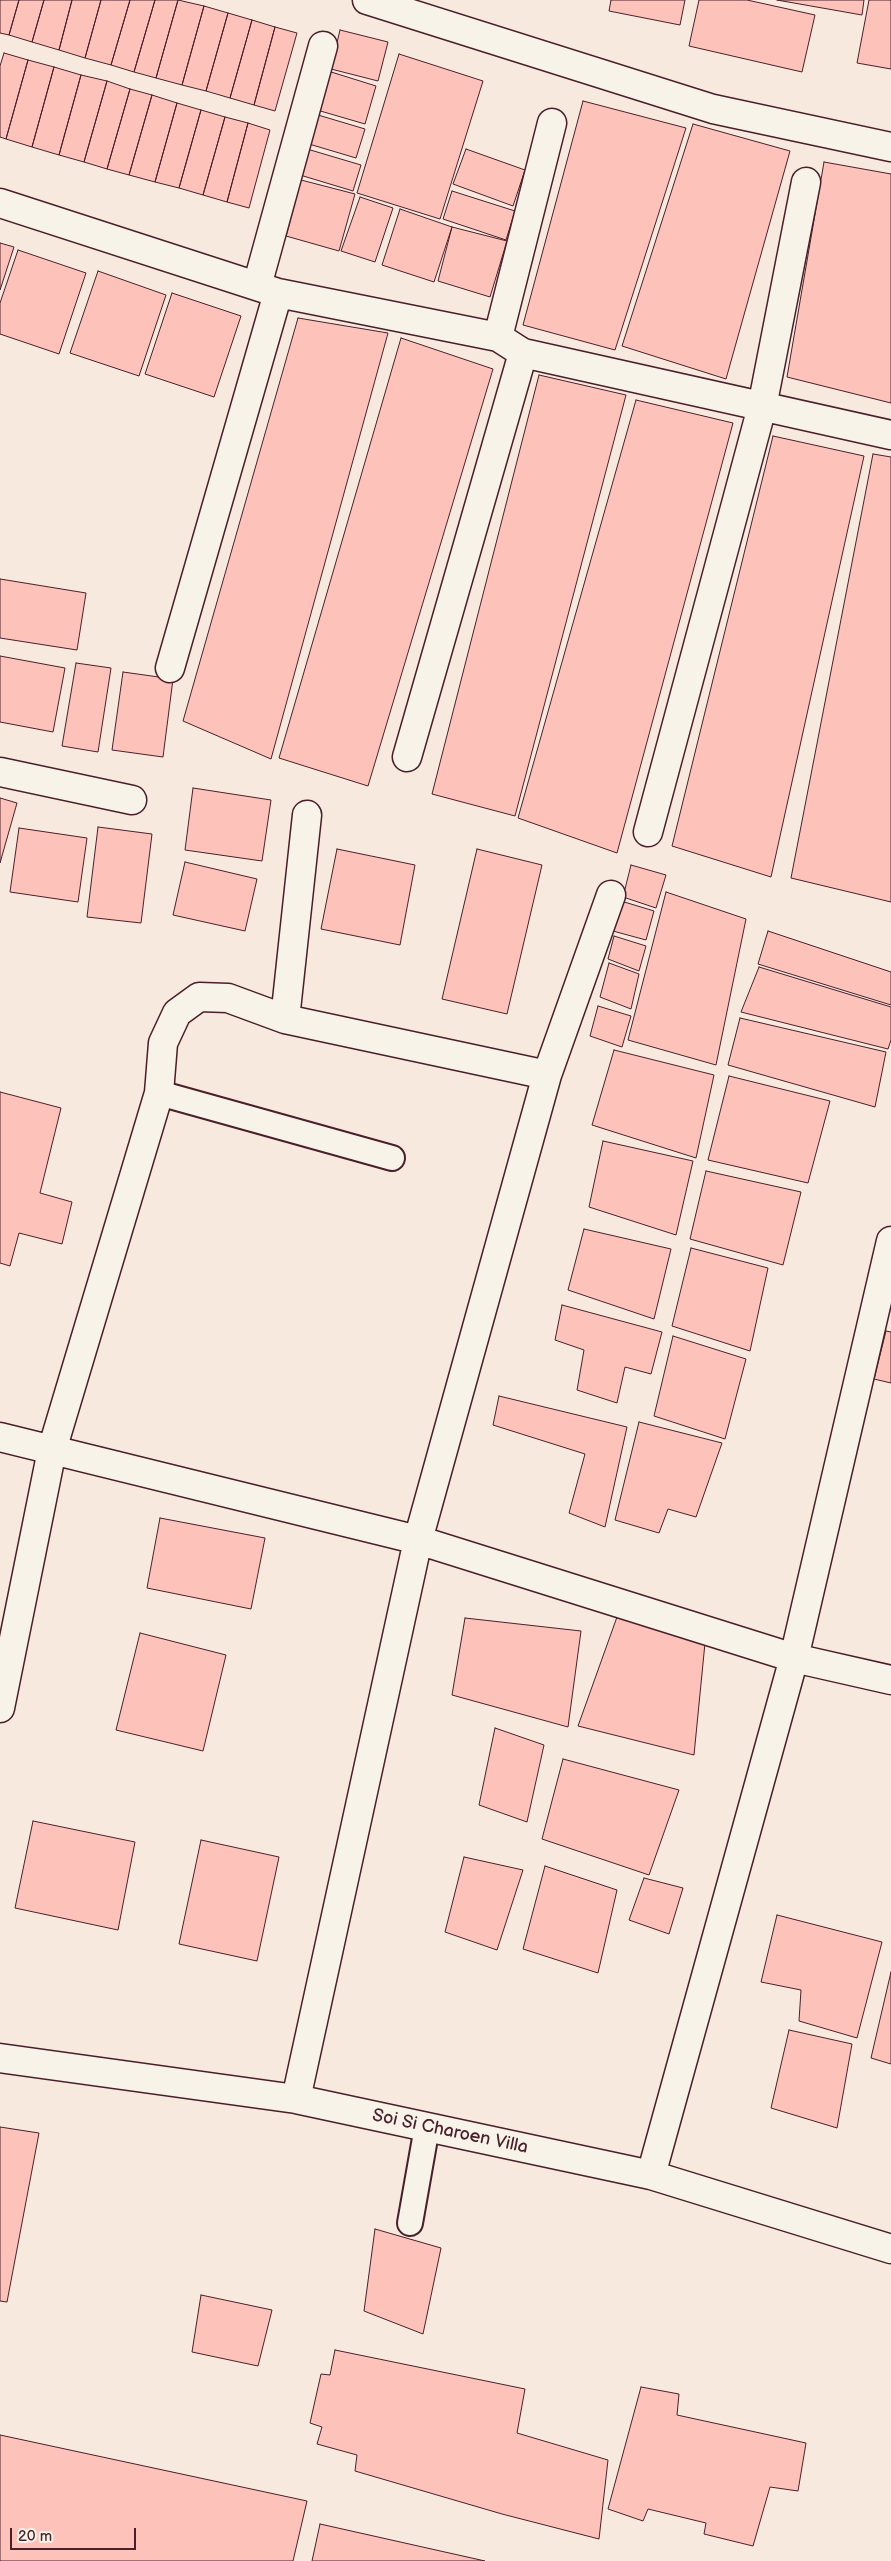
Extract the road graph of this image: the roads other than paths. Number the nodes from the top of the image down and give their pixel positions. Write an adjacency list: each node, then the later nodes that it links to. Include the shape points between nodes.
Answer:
1 (367, 0): 4 (street, via 713,109)
2 (323, 46): 7 (street)
3 (552, 123): 8 (street)
4 (891, 147)
5 (806, 182): 10 (street)
6 (0, 203): 7 (street)
7 (268, 289): 8 (street); 12 (street)
8 (498, 337): 9 (street)
9 (523, 353): 10 (street); 13 (street)
10 (762, 407): 11 (street); 17 (street)
11 (891, 435)
12 (170, 668)
13 (407, 757)
14 (0, 772): 15 (street)
15 (132, 800)
16 (307, 815): 19 (street)
17 (648, 832)
18 (611, 894): 20 (street)
19 (285, 1019): 20 (street); 21 (street, via 228,998 199,997 177,1013 163,1043)
20 (547, 1075): 26 (street)
21 (159, 1093): 22 (lane); 25 (street)
22 (392, 1158)
23 (891, 1241): 27 (street)
24 (0, 1437): 25 (street)
25 (52, 1450): 26 (street); 29 (street)
26 (418, 1540): 27 (street); 31 (street)
27 (794, 1658): 28 (street); 33 (street)
28 (891, 1680)
29 (0, 1708)
30 (0, 2058): 31 (street, Soi Si Charoen Villa)
31 (296, 2099): 32 (street, Soi Si Charoen Villa)
32 (427, 2126): 33 (street, Soi Si Charoen Villa); 34 (lane)
33 (651, 2174): 35 (street, Soi Si Charoen Villa)
34 (410, 2222)
35 (891, 2250)

